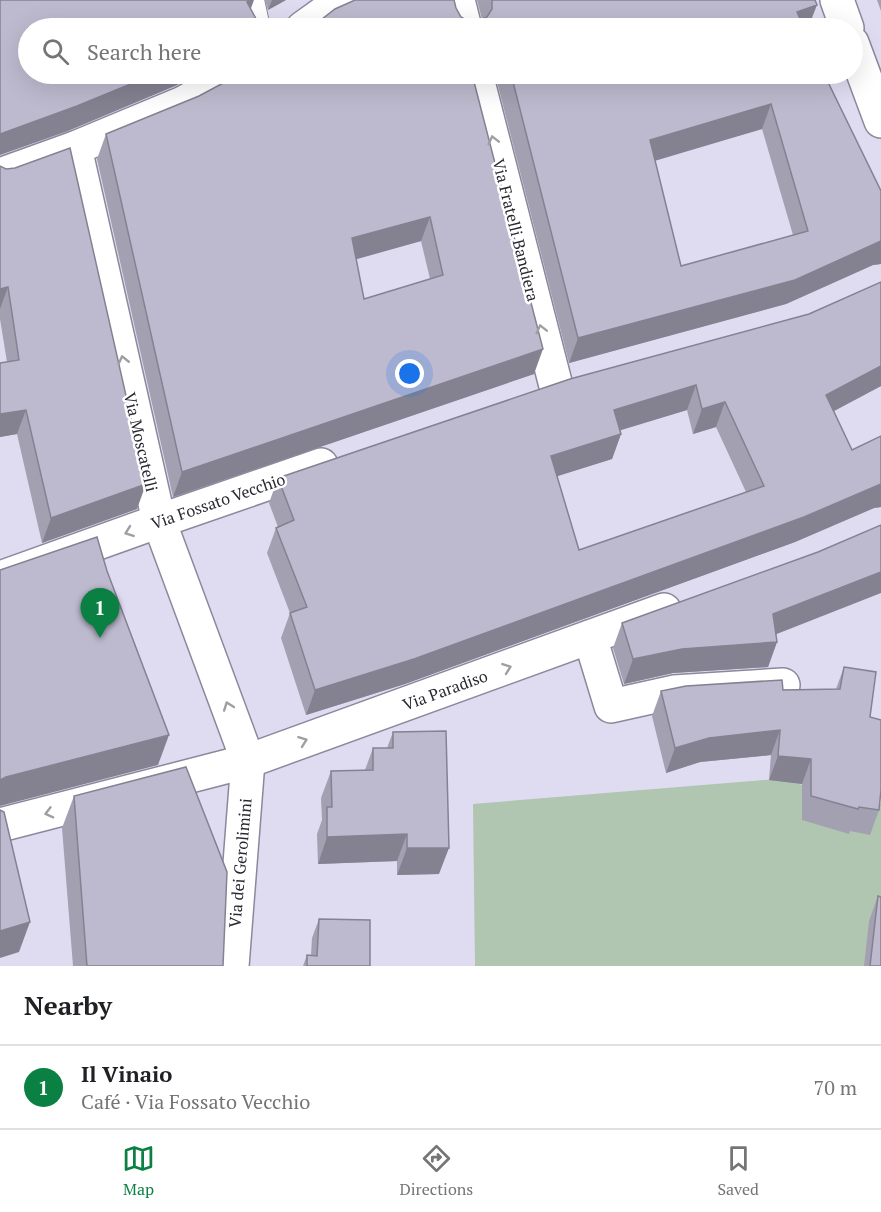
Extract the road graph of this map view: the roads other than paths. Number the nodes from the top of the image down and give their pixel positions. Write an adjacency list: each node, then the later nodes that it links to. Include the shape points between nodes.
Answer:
1 (254, 0): 5 (lane)
2 (342, 0): 6 (street)
3 (458, 0): 7 (street)
4 (837, 0): 8 (street)
5 (258, 18)
6 (317, 18)
7 (462, 18)
8 (843, 18)
9 (863, 73): 12 (street)
10 (218, 84): 13 (street, via 183,103)
11 (478, 84): 15 (street, Via Fratelli Bandiera, one-way to 11, via 544,389)
12 (881, 121)
13 (75, 148): 14 (street); 17 (street, Via Moscatelli, one-way to 13)
14 (0, 175)
15 (590, 376)
16 (352, 455): 17 (street, Via Fossato Vecchio)
17 (159, 521): 18 (street, Via Fossato Vecchio, one-way to 18); 22 (street, Via Moscatelli, one-way to 17)
18 (0, 578)
19 (690, 600): 20 (street, Via Paradiso)
20 (590, 637): 21 (street, via 611,706 674,692); 22 (street, Via Paradiso, one-way to 20)
21 (783, 685)
22 (248, 761): 23 (street, Via Paradiso, one-way to 23); 24 (street, Via dei Gerolimini)
23 (0, 825)
24 (232, 966)

